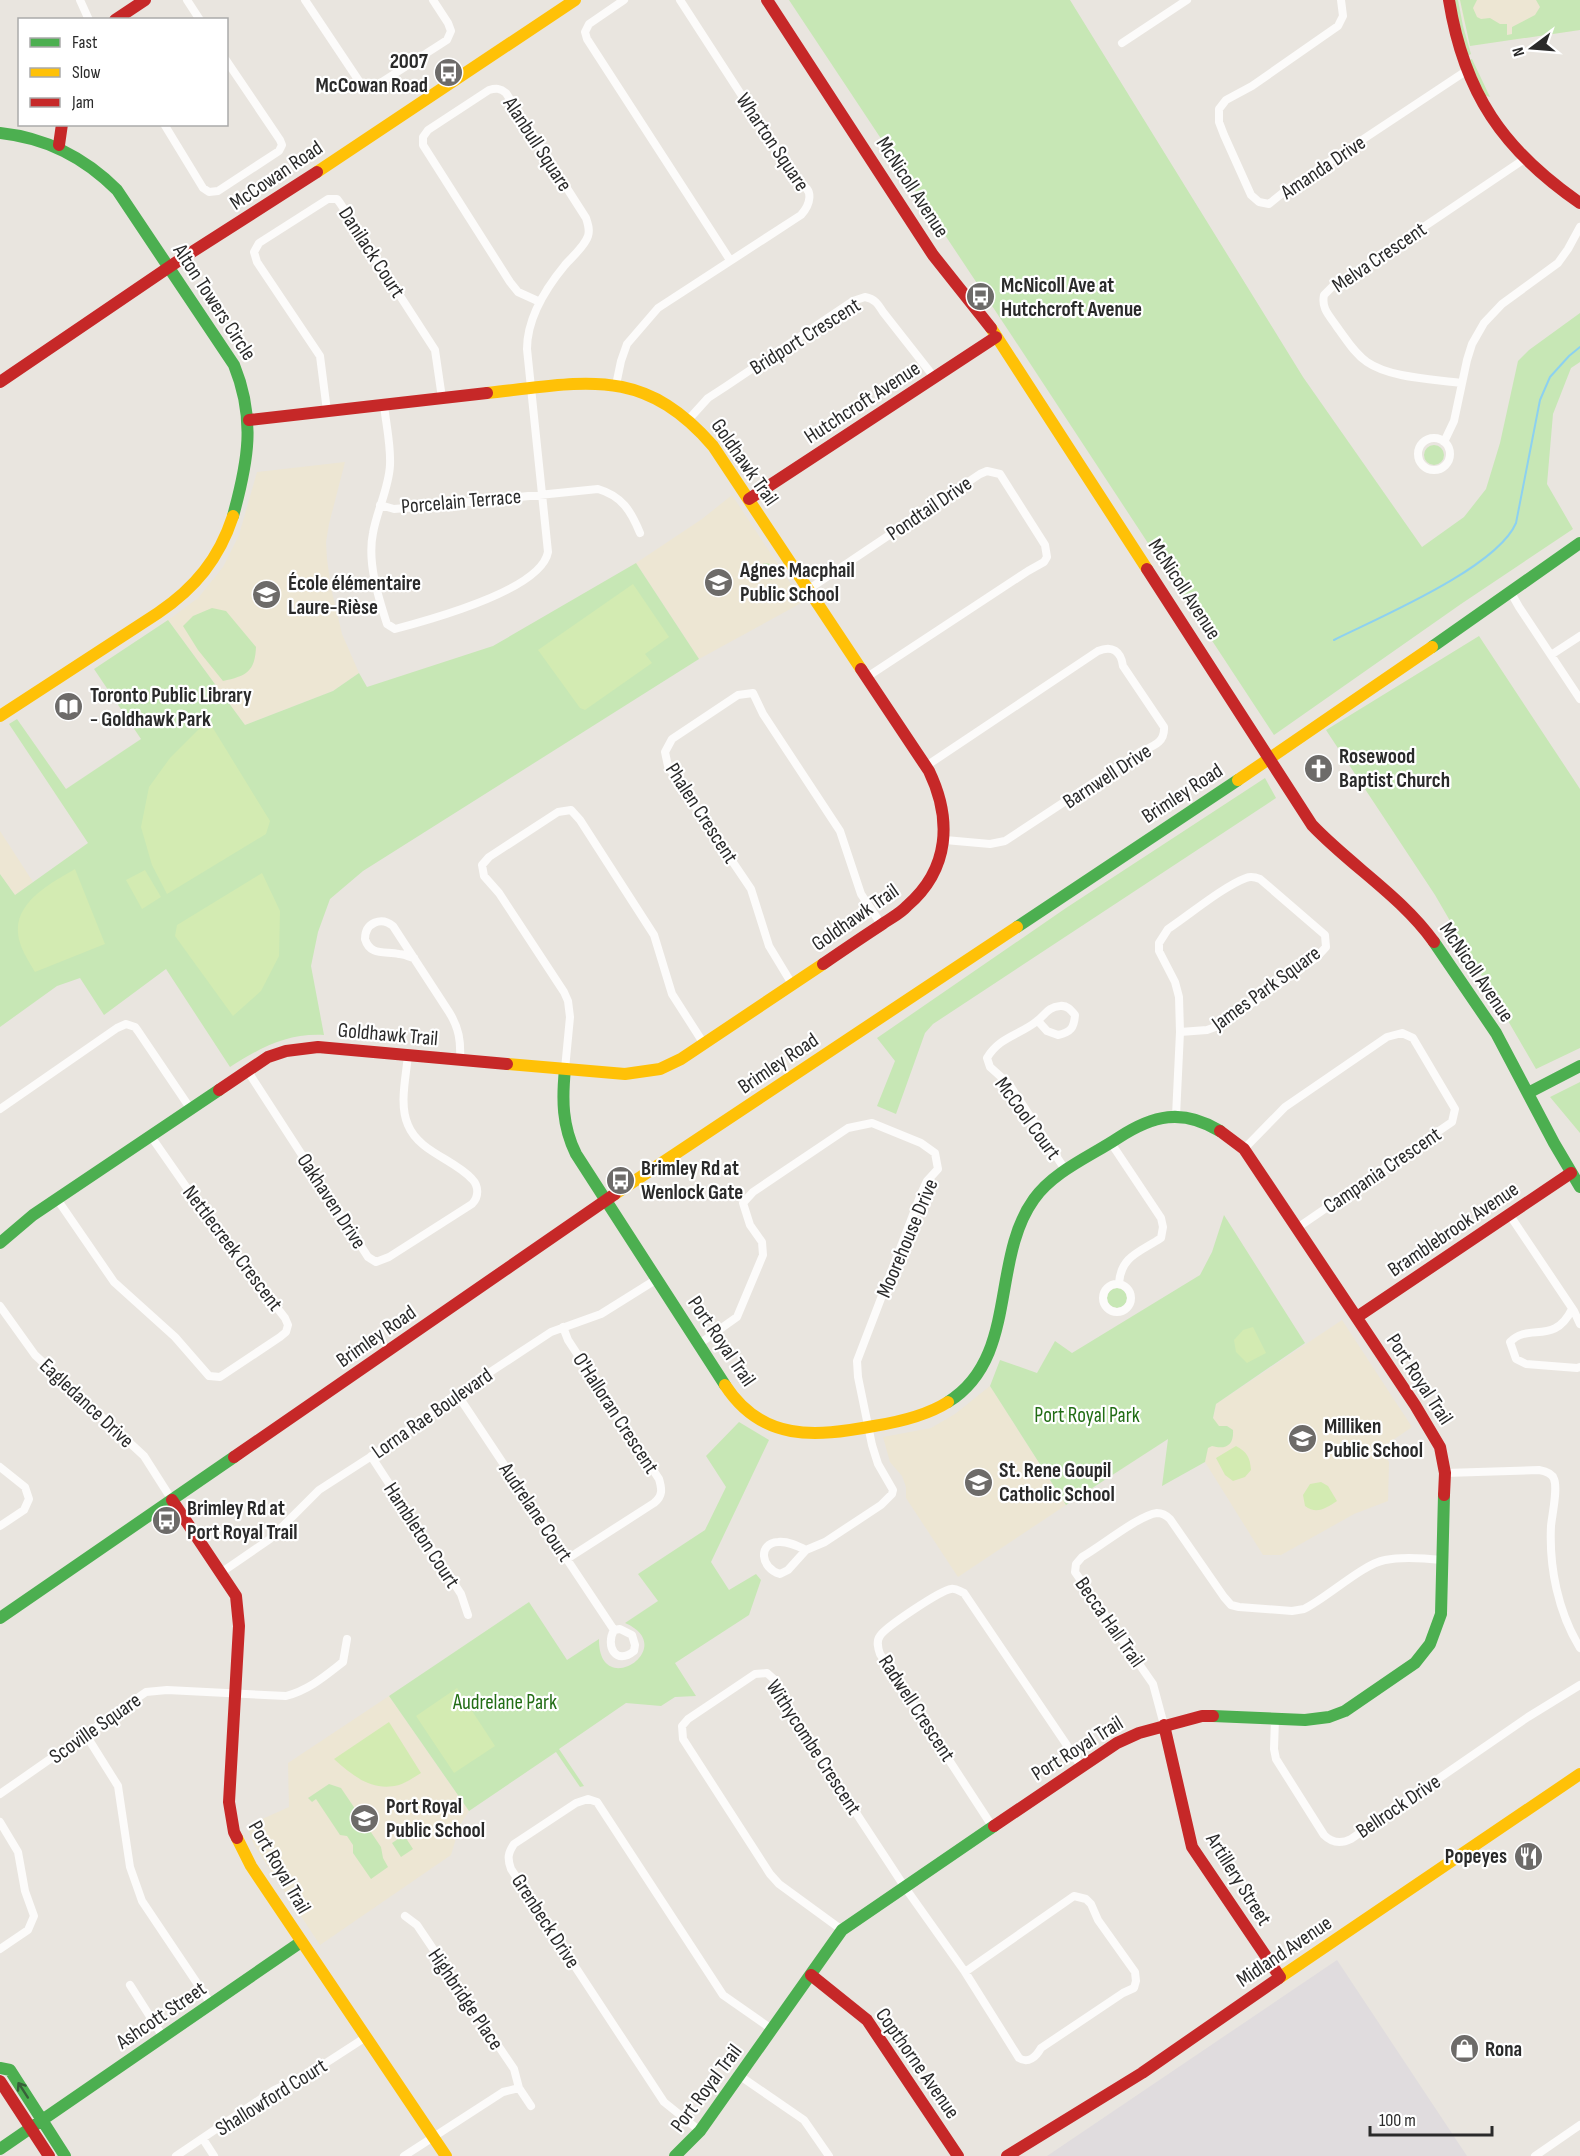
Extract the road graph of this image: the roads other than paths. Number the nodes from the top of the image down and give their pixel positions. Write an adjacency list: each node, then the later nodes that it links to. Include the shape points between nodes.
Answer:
1 (80, 0): 13 (street)
2 (145, 0): 14 (street)
3 (187, 0): 15 (street)
4 (305, 0): 5 (street, via 366,88 374,87 447,40 451,31)
5 (433, 0)
6 (575, 0): 27 (street, McCowan Road)
7 (624, 0): 26 (street, via 589,24 587,39)
8 (680, 0): 26 (street, Wharton Square, via 799,184 809,193 801,215)
9 (767, 0): 29 (street, McNicoll Avenue, via 933,255)
10 (1187, 0): 16 (street)
11 (1341, 0): 18 (street, Amanda Drive, via 1343,16 1338,26 1226,100 1219,109 1224,135 1251,195 1259,202 1269,204)
12 (1449, 0): 18 (street)
13 (88, 18)
14 (118, 18)
15 (199, 18)
16 (1122, 43)
17 (228, 64): 20 (street, via 280,140 277,152 218,191 209,192)
18 (1466, 71): 23 (street, via 1484,108)
19 (62, 126): 22 (street)
20 (165, 126)
21 (0, 133): 22 (street, Alton Towers Circle)
22 (59, 145): 27 (street, Alton Towers Circle, via 93,167 117,190)
23 (1523, 160): 24 (street); 32 (street, Melva Crescent, via 1324,295 1327,314 1365,361 1386,371)
24 (1580, 204)
25 (1580, 227): 32 (street, via 1558,263 1502,304 1484,323 1472,344)
26 (730, 260): 33 (street, Wharton Square, via 658,308 627,344)
27 (169, 267): 31 (street, McCowan Road); 39 (street, Alton Towers Circle, via 234,365 246,397)
28 (540, 302): 28 (street, Alanbull Square, via 587,239 589,226 506,93 495,88 428,130 423,145 510,282 518,291); 34 (street, Alanbull Square, via 527,334)
29 (996, 336): 30 (street, Hutchcroft Avenue); 53 (street, McNicoll Avenue)
30 (934, 377): 38 (street, Bridport Crescent, via 879,304 865,297 708,398); 42 (street, Hutchcroft Avenue)
31 (0, 382)
32 (1461, 383): 40 (street, via 1454,421)
33 (616, 384): 34 (street, Goldhawk Trail, via 588,382); 38 (street, Goldhawk Trail, via 647,394)
34 (531, 388): 35 (street, Goldhawk Trail); 41 (street, Alanbull Square)
35 (442, 398): 36 (street, Goldhawk Trail); 37 (street, Danilack Court, via 435,350 340,203 333,198 323,200 258,243 254,252 320,356)
36 (384, 405): 37 (street, Goldhawk Trail); 43 (street, Alanbull Square, via 390,467)
37 (327, 411): 39 (street, Goldhawk Trail)
38 (689, 419): 42 (street, Goldhawk Trail, via 714,446)
39 (249, 420): 52 (street, Alton Towers Circle, via 245,472 232,521 219,552 201,577 173,603)
40 (1444, 442)
41 (543, 494): 43 (street, Porcelain Terrace, via 394,509); 43 (street, Alanbull Square, via 548,552 541,568 490,599 395,629 387,624 375,582 372,543); 44 (street, Porcelain Terrace, via 591,488 606,491 627,506)
42 (749, 499): 46 (street, Goldhawk Trail)
43 (380, 506)
44 (640, 533)
45 (1580, 543): 47 (street, Brimley Road)
46 (808, 589): 50 (street, Goldhawk Trail); 50 (street, Pondtail Drive, via 980,474 994,471 1005,479 1045,545 1044,562)
47 (1510, 591): 49 (street); 53 (street, Brimley Road)
48 (1580, 636): 49 (street)
49 (1551, 655): 51 (street)
50 (867, 677): 54 (street, Goldhawk Trail)
51 (1580, 699)
52 (0, 716)
53 (1270, 759): 67 (street, McNicoll Avenue, via 1312,825 1411,914 1430,936 1502,1044); 78 (street, Brimley Road)
54 (926, 766): 55 (street, Goldhawk Trail, via 943,801); 55 (street, Barnwell Drive, via 1105,648 1112,648 1122,657 1123,666 1164,727 1161,741 1005,841 990,844)
55 (945, 840): 56 (street, Goldhawk Trail, via 936,870 920,894)
56 (881, 924): 58 (street, Goldhawk Trail); 58 (street, Phalen Crescent, via 861,894 840,831 763,714 756,696 748,692 738,695 672,740 665,757 751,889 769,946)
57 (414, 958): 57 (street, via 390,924 370,924 364,939 370,949); 63 (street, via 457,1025)
58 (792, 984): 61 (street, Goldhawk Trail)
59 (1038, 1021): 74 (street, McCool Court, via 998,1043 987,1058 990,1067 1009,1084)
60 (1180, 1032): 60 (street, James Park Square, via 1208,1030 1221,1024 1316,958 1326,947 1325,935 1260,879 1246,877 1231,886 1168,929 1159,943 1179,997); 70 (street, James Park Square)
61 (704, 1044): 65 (street, Goldhawk Trail, via 672,1064 650,1072); 65 (street, via 672,994 654,935 580,820 566,809 482,865 484,876 564,992 570,1017)
62 (408, 1055): 63 (street, Goldhawk Trail); 66 (street, Goldhawk Trail, via 307,1048 277,1054); 66 (street, Oakhaven Drive, via 404,1109 407,1125 421,1142 471,1178 477,1186 477,1196 472,1204 376,1262 368,1257)
63 (460, 1060): 65 (street, Goldhawk Trail)
64 (1580, 1066): 67 (street)
65 (565, 1069): 78 (street, Port Royal Trail, via 562,1103 566,1131)
66 (247, 1070): 68 (street, Goldhawk Trail)
67 (1528, 1093): 75 (street, McNicoll Avenue)
68 (190, 1108): 69 (street, via 135,1027 126,1024); 71 (street, Goldhawk Trail)
69 (0, 1109)
70 (1176, 1116): 72 (street, Port Royal Trail, via 1132,1128); 73 (street, Port Royal Trail, via 1204,1121)
71 (150, 1135): 77 (street, Goldhawk Trail); 77 (street, Nettlecreek Crescent, via 285,1318 288,1325 280,1337 220,1377 209,1376 175,1337 114,1282)
72 (1111, 1143): 74 (street, Port Royal Trail); 83 (street, via 1164,1227 1161,1238 1124,1263)
73 (1244, 1149): 80 (street, Port Royal Trail); 80 (street, Campania Crescent, via 1285,1107 1387,1037 1402,1033 1413,1038 1455,1109 1452,1122)
74 (1066, 1171): 92 (street, Port Royal Trail, via 1042,1190 1016,1233 993,1340 970,1384 923,1415)
75 (1571, 1173): 76 (street, McNicoll Avenue); 79 (street, Bramblebrook Avenue)
76 (1580, 1187)
77 (57, 1199): 81 (street, Goldhawk Trail)
78 (606, 1200): 82 (street, Port Royal Trail); 96 (street, Brimley Road)
79 (1509, 1214): 85 (street); 86 (street, Bramblebrook Avenue)
80 (1297, 1228): 86 (street, Port Royal Trail)
81 (0, 1244)
82 (657, 1279): 88 (street, Lorna Rae Boulevard, via 601,1314); 89 (street, Port Royal Trail)
83 (1119, 1284)
84 (0, 1305): 96 (street, Eagledance Drive, via 35,1355 139,1451)
85 (1572, 1309): 87 (street); 90 (street, via 1566,1322 1551,1331 1515,1336 1510,1342 1516,1359 1526,1364)
86 (1357, 1317): 95 (street, Port Royal Trail, via 1437,1440)
87 (1580, 1324)
88 (563, 1327): 91 (street, Lorna Rae Boulevard, via 540,1338); 99 (street, O'Halloran Crescent, via 659,1479 662,1491 654,1503)
89 (699, 1344): 92 (street, Port Royal Trail, via 730,1392 768,1424 814,1435); 92 (street, Moorehouse Drive, via 737,1317 763,1255 762,1242 745,1215 743,1203 747,1198 848,1128 872,1123 921,1143 935,1153 938,1169 921,1194 857,1360)
90 (1580, 1367)
91 (457, 1395): 93 (street, Lorna Rae Boulevard); 99 (street, Audrelane Court)
92 (869, 1427): 98 (street, Moorehouse Drive, via 878,1464 892,1494 882,1505)
93 (371, 1456): 101 (street, Lorna Rae Boulevard, via 319,1490 270,1539); 102 (street, Hambleton Court, via 462,1594)
94 (0, 1467): 97 (street, via 25,1487 29,1499 24,1510)
95 (1445, 1473): 100 (street, Port Royal Trail); 106 (street, via 1539,1470 1551,1474 1555,1480 1551,1528 1555,1583 1568,1626)
96 (172, 1500): 101 (street, Port Royal Trail); 103 (street, Brimley Road)
97 (0, 1526)
98 (806, 1550): 98 (street, via 795,1544 773,1543 764,1561 770,1570 780,1574)
99 (567, 1559): 104 (street, Audrelane Court)
100 (1442, 1560): 109 (street, Port Royal Trail, via 1441,1614 1430,1644 1415,1663 1339,1714 1315,1720); 110 (street, Becca Hall Trail, via 1383,1560 1304,1609 1239,1607 1224,1597 1165,1514 1144,1518 1079,1559 1075,1572 1153,1684)
101 (222, 1572): 108 (street, Port Royal Trail, via 236,1596 239,1615)
102 (468, 1615)
103 (0, 1618)
104 (614, 1629)
105 (347, 1639): 108 (street, Scoville Square, via 343,1662 307,1689 286,1696)
106 (1580, 1648)
107 (1580, 1685): 109 (street, Bellrock Drive, via 1342,1842 1324,1835 1280,1768 1274,1749)
108 (235, 1695): 111 (street, Scoville Square, via 146,1692); 120 (street, Port Royal Trail, via 229,1794 232,1824 251,1866)
109 (1275, 1718): 110 (street, Port Royal Trail, via 1202,1716)
110 (1164, 1725): 112 (street, Port Royal Trail, via 1125,1740); 124 (street, Artillery Street, via 1192,1847)
111 (86, 1735): 114 (street, Scoville Square); 126 (street, via 118,1786 130,1868 142,1901)
112 (1081, 1766): 116 (street, Port Royal Trail); 116 (street, Radwell Crescent, via 964,1593 954,1588 943,1591 904,1617 881,1633 880,1654)
113 (1580, 1774): 124 (street, Midland Avenue)
114 (0, 1794)
115 (0, 1822): 121 (street, via 18,1852 34,1916 28,1930)
116 (992, 1826): 117 (street, Port Royal Trail)
117 (904, 1886): 119 (street, Port Royal Trail); 119 (street, Withycombe Crescent, via 788,1707 776,1681 767,1673 755,1674 688,1719 682,1726 686,1744 770,1874); 122 (street)
118 (405, 1916): 133 (street, Highbridge Place, via 417,1925 514,2069)
119 (842, 1930): 123 (street, Port Royal Trail)
120 (301, 1942): 126 (street, Ashcott Street); 129 (street, Port Royal Trail)
121 (0, 1949)
122 (965, 1972): 122 (street, via 1014,2053 1023,2061 1134,1988 1136,1981 1135,1972 1091,1904 1074,1896)
123 (811, 1975): 127 (street, Port Royal Trail); 150 (street, Copthorne Avenue, via 867,2020)
124 (1280, 1977): 151 (street, Midland Avenue, via 1142,2073)
125 (130, 1985): 128 (street)
126 (211, 2004): 128 (street, Ashcott Street)
127 (772, 2030): 131 (street, Port Royal Trail); 138 (street, Grenbeck Drive, via 723,1995 597,1802 588,1799 576,1803 514,1844 508,1853 512,1869 664,2102)
128 (163, 2037): 135 (street, Ashcott Street)
129 (366, 2037): 139 (street, Port Royal Trail); 140 (street, Shallowford Court, via 312,2072 274,2090)
130 (0, 2068): 135 (street, one-way to 130, via 10,2070)
131 (740, 2076): 138 (street, Port Royal Trail); 149 (street, via 804,2120)
132 (0, 2081): 137 (street)
133 (519, 2088): 134 (street, Highbridge Place); 139 (street, via 503,2092)
134 (531, 2106)
135 (42, 2120): 137 (street, Ashcott Street); 143 (street)
136 (1580, 2125): 152 (street)
137 (31, 2127): 141 (street, Ashcott Street); 142 (street)
138 (700, 2132): 148 (street, Port Royal Trail)
139 (434, 2138): 146 (street); 147 (street, Port Royal Trail)
140 (203, 2139): 144 (street, Shallowford Court); 145 (street)
141 (0, 2149)
142 (49, 2156)
143 (65, 2156)
144 (176, 2156)
145 (214, 2156)
146 (404, 2156)
147 (446, 2156)
148 (675, 2156)
149 (830, 2156)
150 (958, 2156)
151 (1007, 2156)
152 (1534, 2156)

